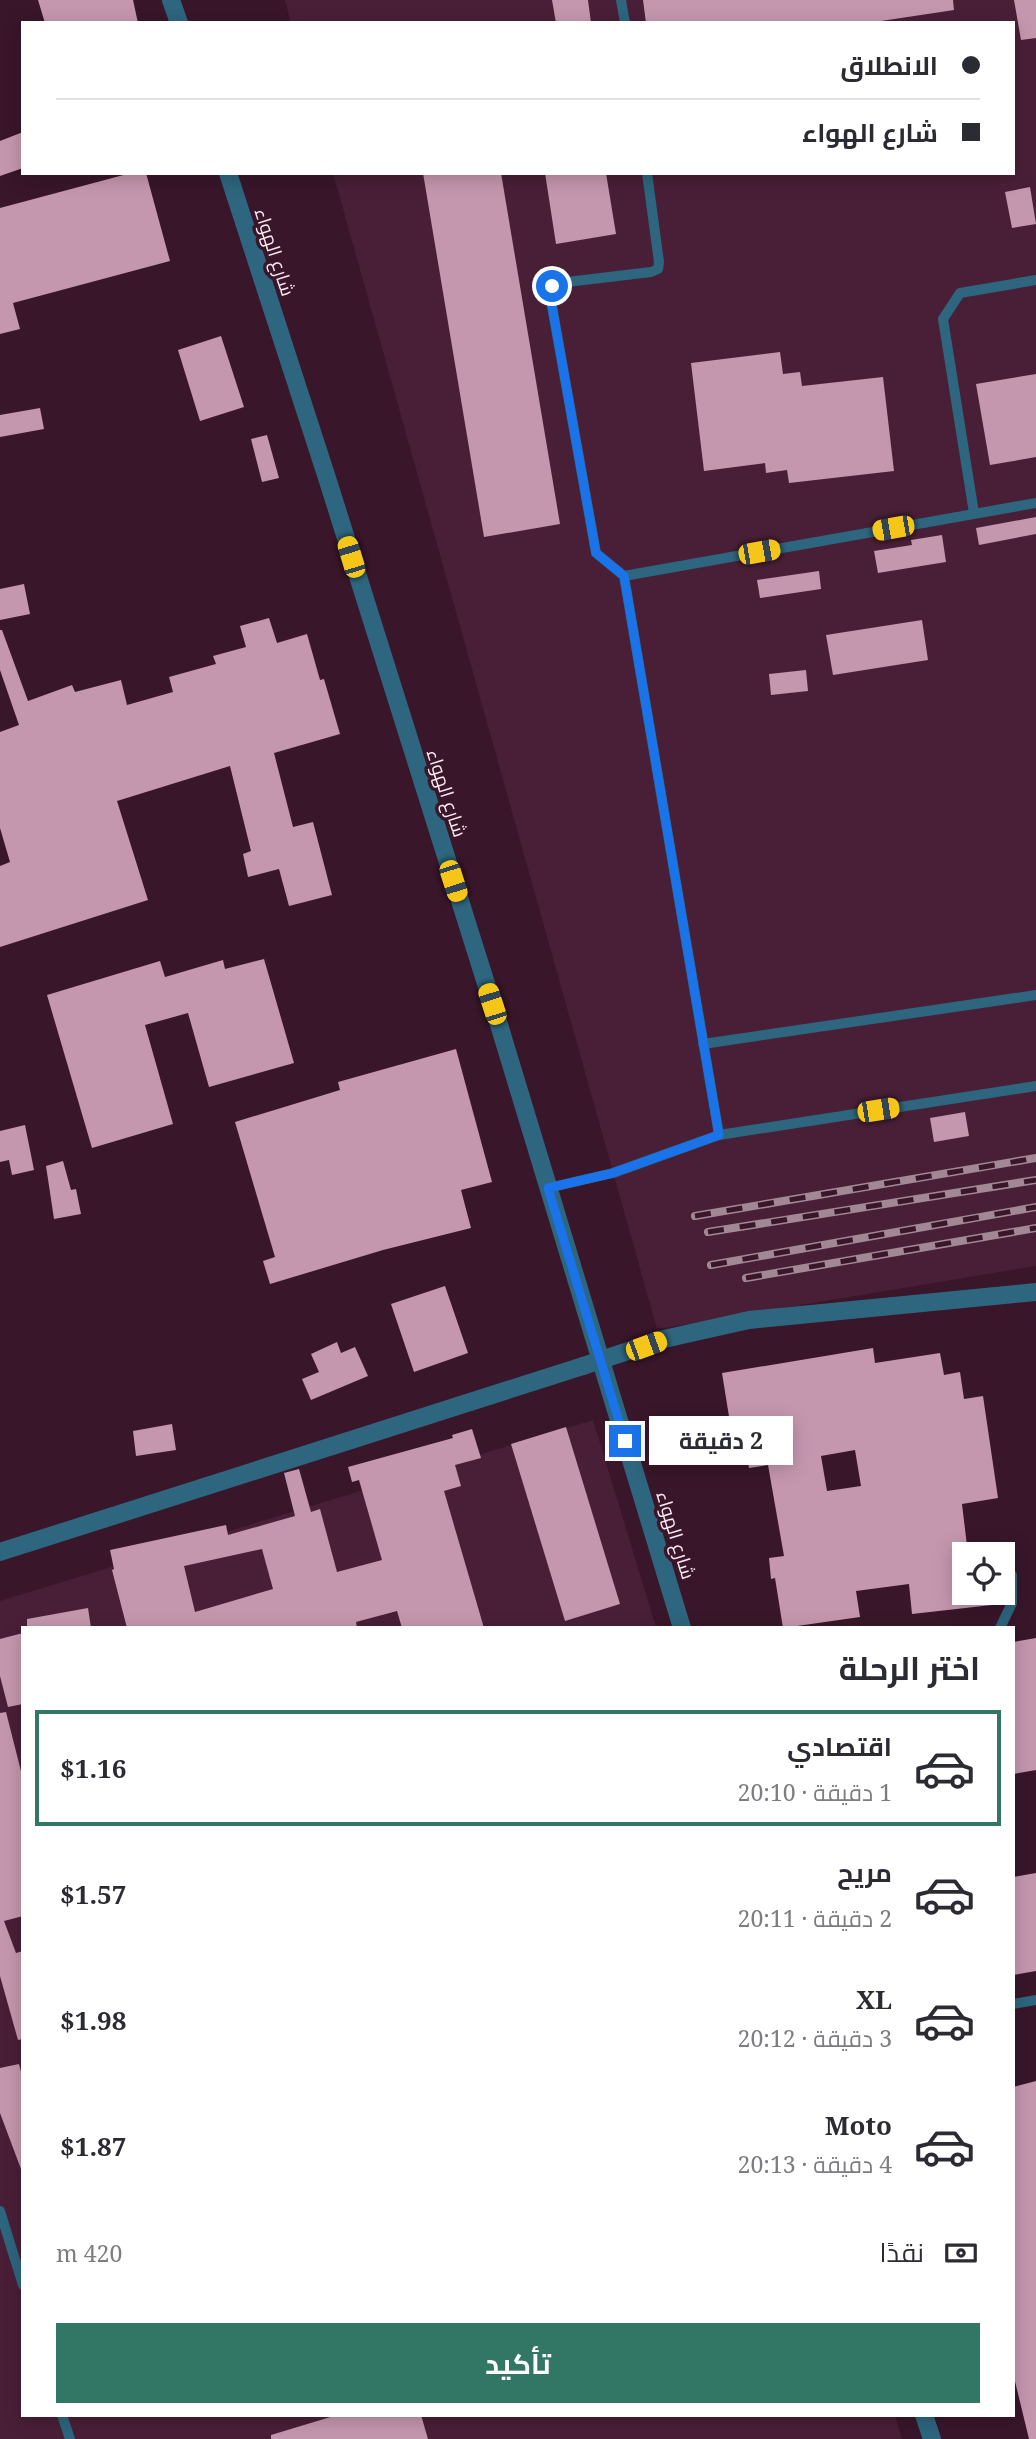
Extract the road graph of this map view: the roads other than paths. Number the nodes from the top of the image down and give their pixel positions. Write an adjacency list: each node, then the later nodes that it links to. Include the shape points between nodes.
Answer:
1 (171, 0): 3 (street)
2 (621, 0): 4 (lane)
3 (177, 21)
4 (625, 21)
5 (229, 175): 15 (street, شارع الهواء)
6 (647, 175): 10 (lane, via 658,269 559,282 550,295 596,553)
7 (1036, 280): 9 (lane, via 960,293 943,319)
8 (1036, 503): 9 (lane)
9 (974, 513): 10 (lane)
10 (624, 576): 12 (lane)
11 (1036, 995): 12 (lane)
12 (703, 1044): 14 (lane)
13 (1036, 1086): 14 (lane)
14 (719, 1135): 15 (lane, via 613,1173)
15 (548, 1188): 17 (street, شارع الهواء)
16 (1036, 1292): 17 (street, via 749,1320 664,1339)
17 (592, 1363): 18 (street); 20 (street, شارع الهواء)
18 (0, 1552)
19 (1011, 1605): 21 (lane)
20 (681, 1626)
21 (1001, 1626)
22 (1036, 2000): 23 (lane)
23 (1015, 2004)
24 (0, 2211): 25 (lane)
25 (21, 2279)
26 (63, 2417): 28 (lane)
27 (925, 2417): 29 (street)
28 (70, 2439)
29 (932, 2439)

